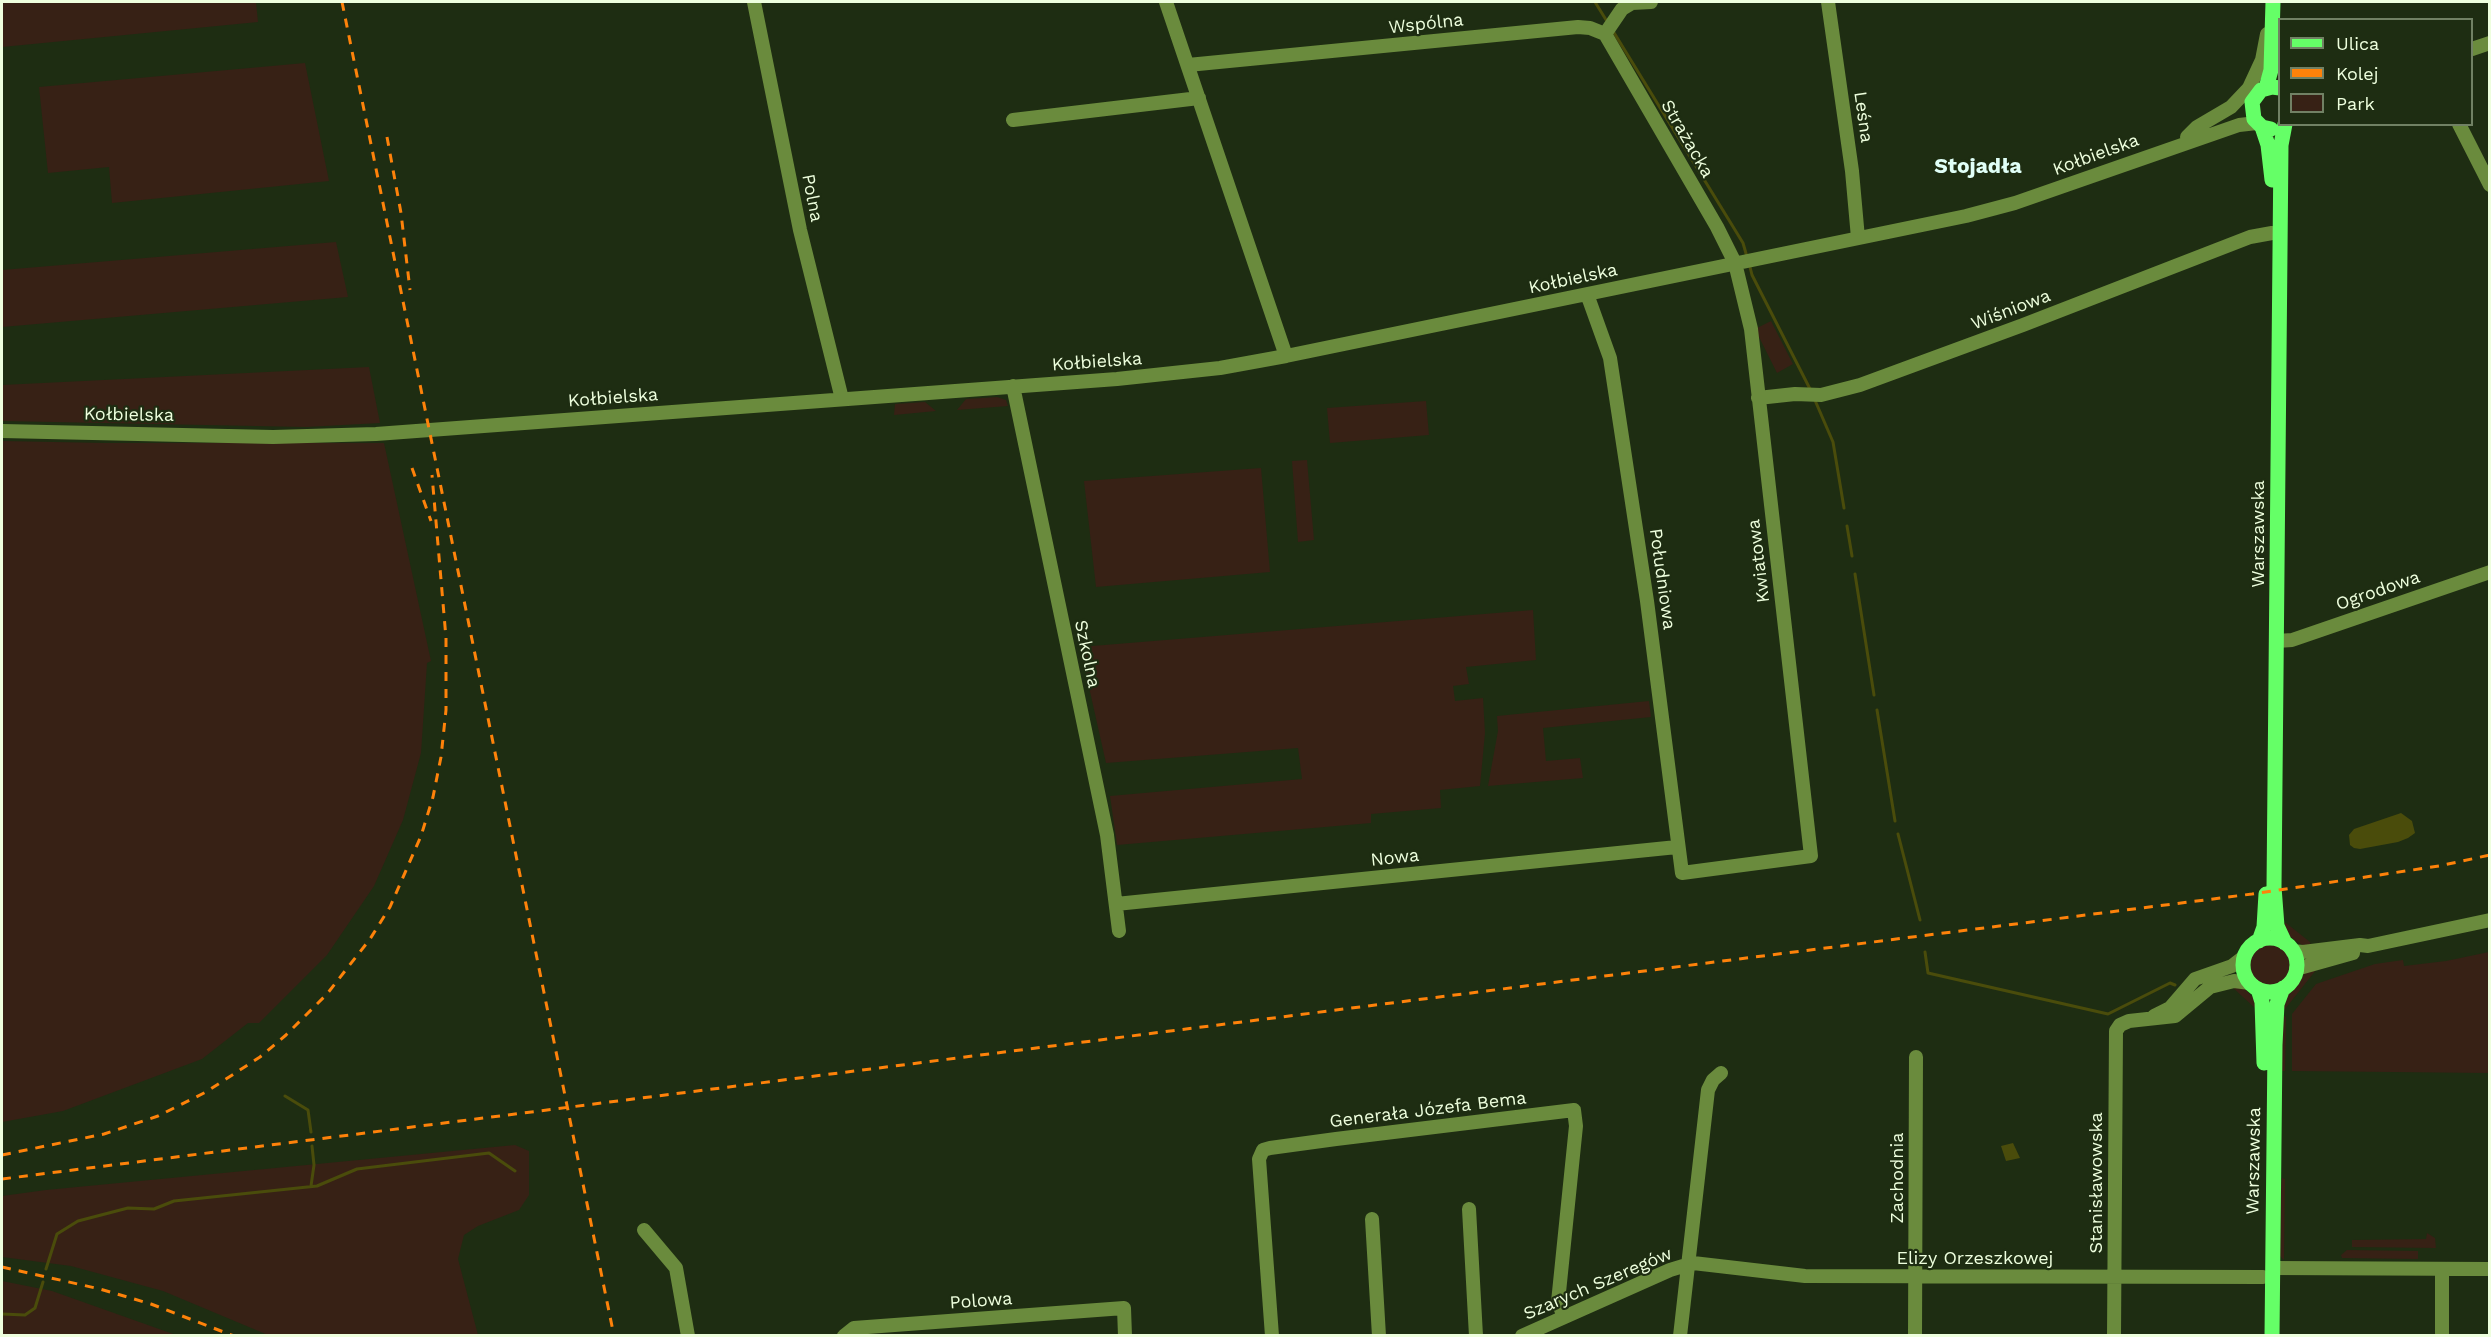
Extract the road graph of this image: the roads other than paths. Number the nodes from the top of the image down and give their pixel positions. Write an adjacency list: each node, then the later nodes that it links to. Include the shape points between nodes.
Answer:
1 (754, 2): 31 (street, Polna, via 800,230)
2 (1166, 2): 12 (street)
3 (1651, 2): 9 (street, via 1632,3 1622,9)
4 (1828, 2): 25 (street, Leśna)
5 (2268, 2): 21 (street, via 2266,42 2254,80 2231,107)
6 (2273, 2): 13 (main road)
7 (2283, 2): 8 (main road)
8 (2283, 18)
9 (1607, 30): 12 (street, Wspólna, via 1578,27); 26 (street, Strażacka, via 1718,227)
10 (2490, 43): 11 (street)
11 (2473, 49)
12 (1188, 65): 14 (street)
13 (2273, 88): 15 (main road, via 2257,93)
14 (1199, 98): 16 (street); 28 (street)
15 (2252, 102): 17 (main road, Warszawska, via 2252,113); 21 (street, Kołbielska)
16 (1012, 120)
17 (2260, 125): 18 (main road, via 2276,129); 22 (street, Kołbielska, via 2239,125); 24 (main road, Warszawska, via 2272,172)
18 (2281, 126)
19 (2285, 126): 34 (main road, Warszawska, via 2281,145)
20 (2460, 126): 23 (street)
21 (2187, 137): 22 (street, Kołbielska)
22 (2171, 147): 25 (street, Kołbielska, via 2007,206)
23 (2490, 185)
24 (2272, 233): 30 (street, Wiśniowa, via 2240,241 1922,363 1815,396); 40 (main road, Warszawska, via 2266,900)
25 (1858, 238): 26 (street, Kołbielska)
26 (1743, 262): 27 (street, Kołbielska); 30 (street, Kwiatowa)
27 (1587, 294): 28 (street, Kołbielska); 35 (street, Południowa, via 1612,369 1647,601)
28 (1286, 356): 29 (street, Kołbielska, via 1154,376)
29 (1013, 386): 31 (street, Kołbielska); 37 (street, Szkolna, via 1107,835)
30 (1758, 398): 36 (street, Kwiatowa, via 1811,856)
31 (842, 399): 32 (street, Kołbielska, via 412,431 273,437)
32 (2, 431)
33 (2490, 572): 34 (street, Ogrodowa, via 2292,640)
34 (2277, 641): 42 (main road, Warszawska, via 2275,903 2277,926)
35 (1677, 847): 36 (street, Południowa); 37 (street, Nowa)
36 (1682, 873)
37 (1116, 904): 39 (street, Szkolna)
38 (2490, 920): 41 (street)
39 (1119, 931)
40 (2259, 941): 42 (main road, via 2271,938); 43 (main road)
41 (2368, 946): 42 (street, via 2302,952); 44 (street)
42 (2289, 947): 44 (main road)
43 (2245, 956): 45 (main road, via 2244,972); 47 (street, via 2232,966 2195,979 2170,1008)
44 (2296, 969): 46 (main road)
45 (2254, 986): 46 (main road, via 2268,992); 47 (street, via 2234,981 2216,985 2175,1016); 54 (main road, Warszawska, via 2262,1002)
46 (2283, 988): 54 (main road, Warszawska, via 2277,1004)
47 (2153, 1017): 58 (street, Stanisławowska, via 2123,1023 2116,1030)
48 (1916, 1057): 57 (street, Zachodnia)
49 (1720, 1073): 53 (street, via 1708,1090)
50 (1469, 1209): 66 (street)
51 (1372, 1219): 65 (street)
52 (644, 1230): 61 (street, via 676,1268)
53 (1688, 1265): 57 (street, Elizy Orzeszkowej, via 1805,1276); 59 (street, Szarych Szeregów); 68 (street)
54 (2269, 1267): 55 (street, Elizy Orzeszkowej); 58 (street, Elizy Orzeszkowej); 71 (main road, Warszawska); 72 (main road, Warszawska)
55 (2442, 1269): 56 (street, Elizy Orzeszkowej); 73 (street)
56 (2490, 1269)
57 (1915, 1276): 58 (street, Elizy Orzeszkowej); 69 (street, Zachodnia)
58 (2115, 1278): 70 (street, Stanisławowska)
59 (1564, 1317): 60 (street, Szarych Szeregów); 64 (street, Generała Józefa Bema, via 1558,1302 1576,1126 1574,1110 1263,1150 1259,1160)
60 (1548, 1330): 67 (street, Szarych Szeregów)
61 (688, 1335)
62 (844, 1335): 63 (street, Polowa, via 854,1328 1124,1308)
63 (1125, 1335)
64 (1272, 1335)
65 (1379, 1335)
66 (1476, 1335)
67 (1522, 1335)
68 (1680, 1335)
69 (1915, 1335)
70 (2114, 1335)
71 (2263, 1335)
72 (2272, 1335)
73 (2442, 1335)

